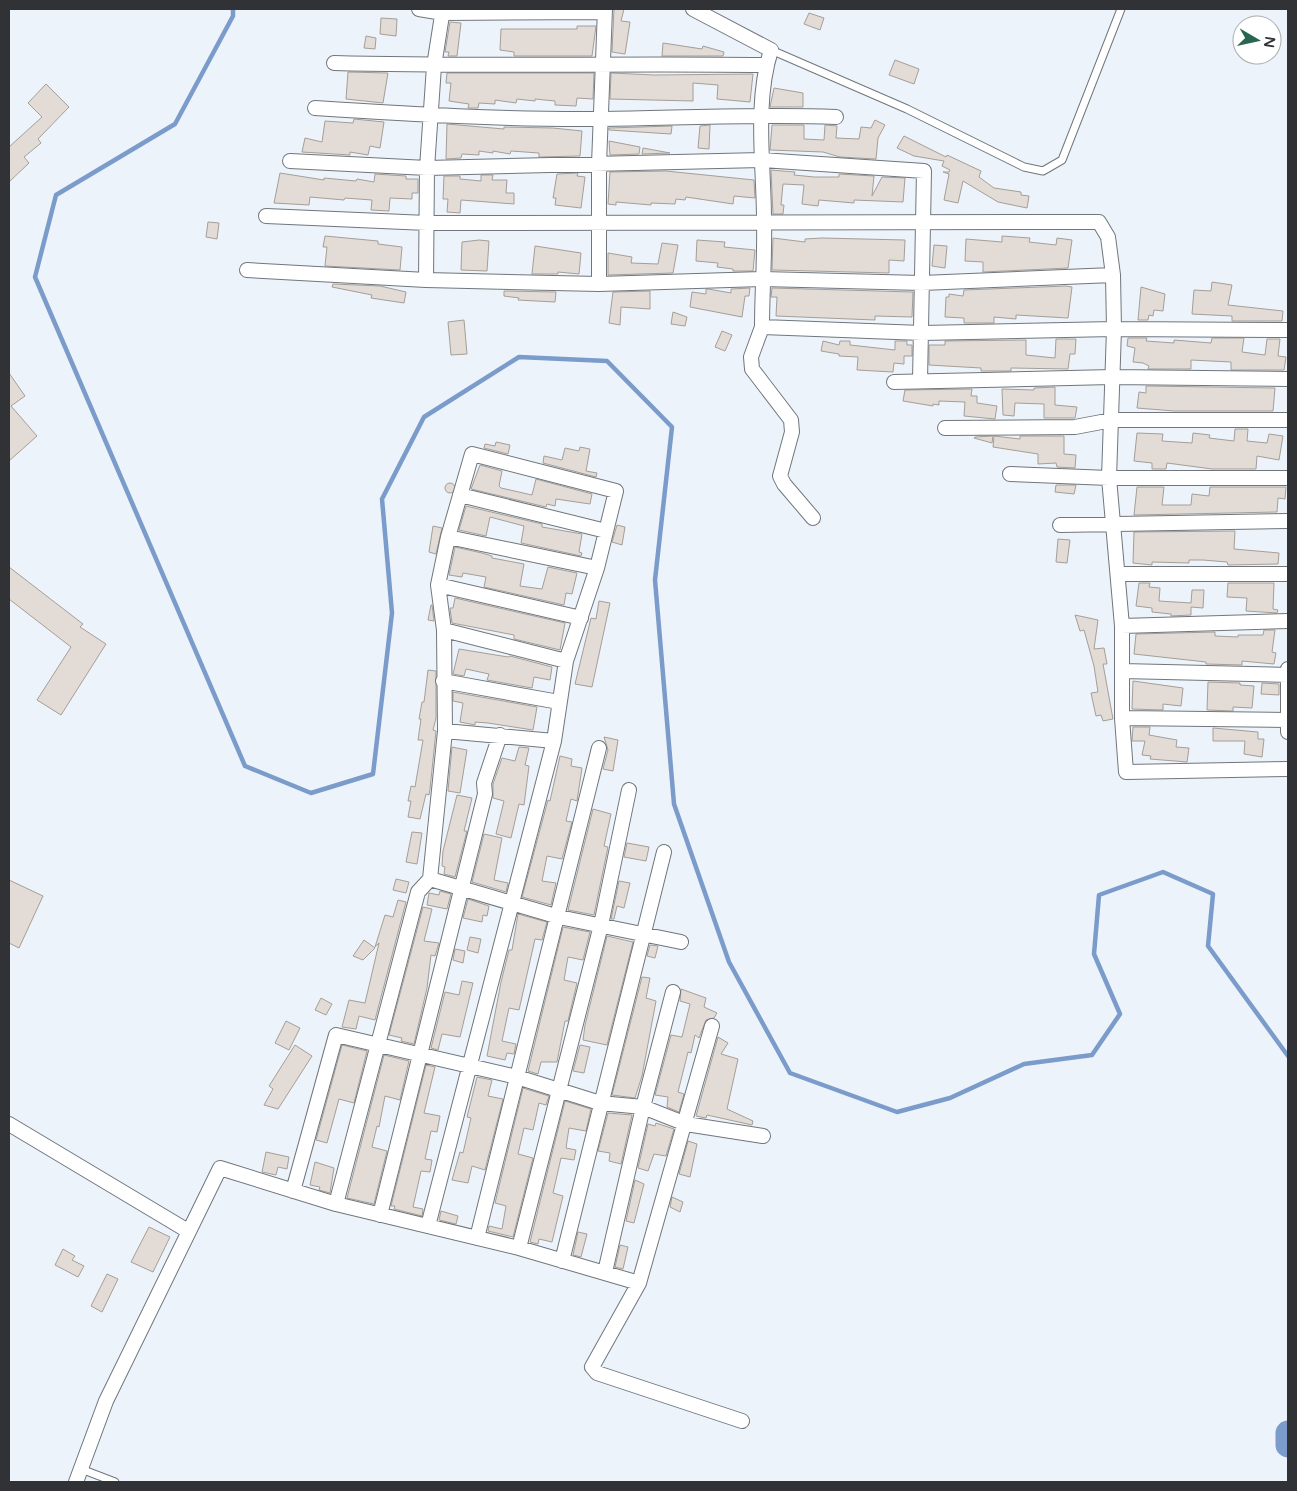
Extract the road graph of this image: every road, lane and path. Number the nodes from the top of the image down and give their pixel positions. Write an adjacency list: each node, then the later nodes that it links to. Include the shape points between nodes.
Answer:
1 (419, 9): 5 (street)
2 (693, 9): 6 (street)
3 (1121, 9): 6 (lane, via 1062,160 1043,171 1024,167 907,110)
4 (605, 10): 5 (street); 8 (street)
5 (443, 11): 10 (street)
6 (771, 50): 9 (street)
7 (334, 63): 10 (street)
8 (604, 63): 9 (street); 10 (street); 15 (street)
9 (766, 65): 12 (street)
10 (434, 66): 13 (street)
11 (314, 108): 13 (street)
12 (763, 114): 14 (street); 15 (street); 16 (street)
13 (430, 116): 15 (street); 19 (street)
14 (836, 117)
15 (600, 119): 18 (street)
16 (761, 160): 18 (street); 21 (street); 22 (street, via 924,171)
17 (290, 161): 19 (street)
18 (598, 164): 19 (street); 24 (street)
19 (427, 168): 23 (street)
20 (266, 216): 23 (street)
21 (764, 221): 22 (street); 24 (street); 27 (street)
22 (922, 221): 26 (street, via 1099,222 1108,237); 29 (street)
23 (428, 223): 24 (street); 28 (street)
24 (599, 223): 30 (street)
25 (248, 270): 28 (street)
26 (1113, 275): 29 (street); 32 (street)
27 (762, 279): 29 (street); 30 (street); 31 (street)
28 (426, 280): 30 (street)
29 (922, 282): 34 (street)
30 (599, 284)
31 (762, 327): 34 (street); 46 (street, via 751,357 752,369 791,420 792,432 780,476)
32 (1114, 329): 33 (street); 34 (street); 35 (street)
33 (1288, 330)
34 (922, 333): 37 (street)
35 (1112, 377): 36 (street); 37 (street); 39 (street)
36 (1288, 379)
37 (920, 381): 38 (street)
38 (894, 382)
39 (1112, 420): 40 (street); 41 (street, via 1075,426); 43 (street)
40 (1288, 420)
41 (945, 428)
42 (1010, 474): 43 (street)
43 (1109, 478): 44 (street); 48 (street)
44 (1288, 478)
45 (460, 495): 50 (street); 50 (street, via 472,454 616,491); 51 (street)
46 (813, 518)
47 (1288, 521): 48 (street)
48 (1112, 523): 49 (street); 53 (street)
49 (1060, 525)
50 (606, 531): 52 (street)
51 (448, 537): 52 (street); 55 (street)
52 (597, 568): 56 (street)
53 (1118, 574): 54 (street); 58 (street)
54 (1288, 574)
55 (438, 585): 56 (street); 59 (street)
56 (581, 618): 60 (street)
57 (1288, 621): 58 (street)
58 (1122, 626): 62 (street)
59 (444, 630): 60 (street); 64 (street)
60 (566, 661): 65 (street)
61 (1288, 669): 63 (street)
62 (1122, 671): 63 (street); 66 (street)
63 (1288, 675): 67 (street)
64 (443, 681): 65 (street); 68 (street)
65 (559, 702): 70 (street)
66 (1122, 718): 67 (street); 72 (street, via 1126,772)
67 (1288, 724)
68 (445, 731): 69 (street); 75 (street)
69 (500, 735): 70 (street); 76 (street, via 484,783 485,794)
70 (554, 741): 77 (street)
71 (599, 748): 78 (street)
72 (1288, 769)
73 (629, 790): 79 (street)
74 (664, 852): 80 (street)
75 (430, 879): 76 (street); 84 (street, via 418,892)
76 (462, 890): 77 (street); 85 (street)
77 (511, 904): 78 (street); 86 (street)
78 (559, 917): 79 (street); 87 (street)
79 (601, 925): 80 (street); 88 (street)
80 (644, 933): 81 (street); 89 (street)
81 (681, 942)
82 (673, 992): 90 (street)
83 (712, 1026): 92 (street)
84 (377, 1044): 85 (street); 94 (street, via 336,1036); 95 (street)
85 (421, 1054): 86 (street); 96 (street)
86 (468, 1065): 87 (street); 97 (street)
87 (517, 1077): 88 (street); 99 (street)
88 (558, 1089): 89 (street); 100 (street)
89 (600, 1103): 90 (street); 101 (street)
90 (643, 1107): 92 (street); 102 (street)
91 (9, 1124): 98 (street)
92 (686, 1124): 93 (street); 103 (street)
93 (763, 1136)
94 (293, 1191): 95 (street); 98 (street, via 220,1168)
95 (336, 1204): 96 (street)
96 (380, 1215): 97 (street)
97 (428, 1226): 99 (street)
98 (188, 1231): 105 (street, via 106,1401)
99 (477, 1238): 100 (street)
100 (519, 1248): 101 (street)
101 (562, 1261): 102 (street)
102 (604, 1272): 103 (street)
103 (639, 1283): 104 (street, via 592,1363 593,1371)
104 (742, 1421)
105 (81, 1468): 106 (street); 107 (lane)
106 (76, 1482)
107 (115, 1482)

